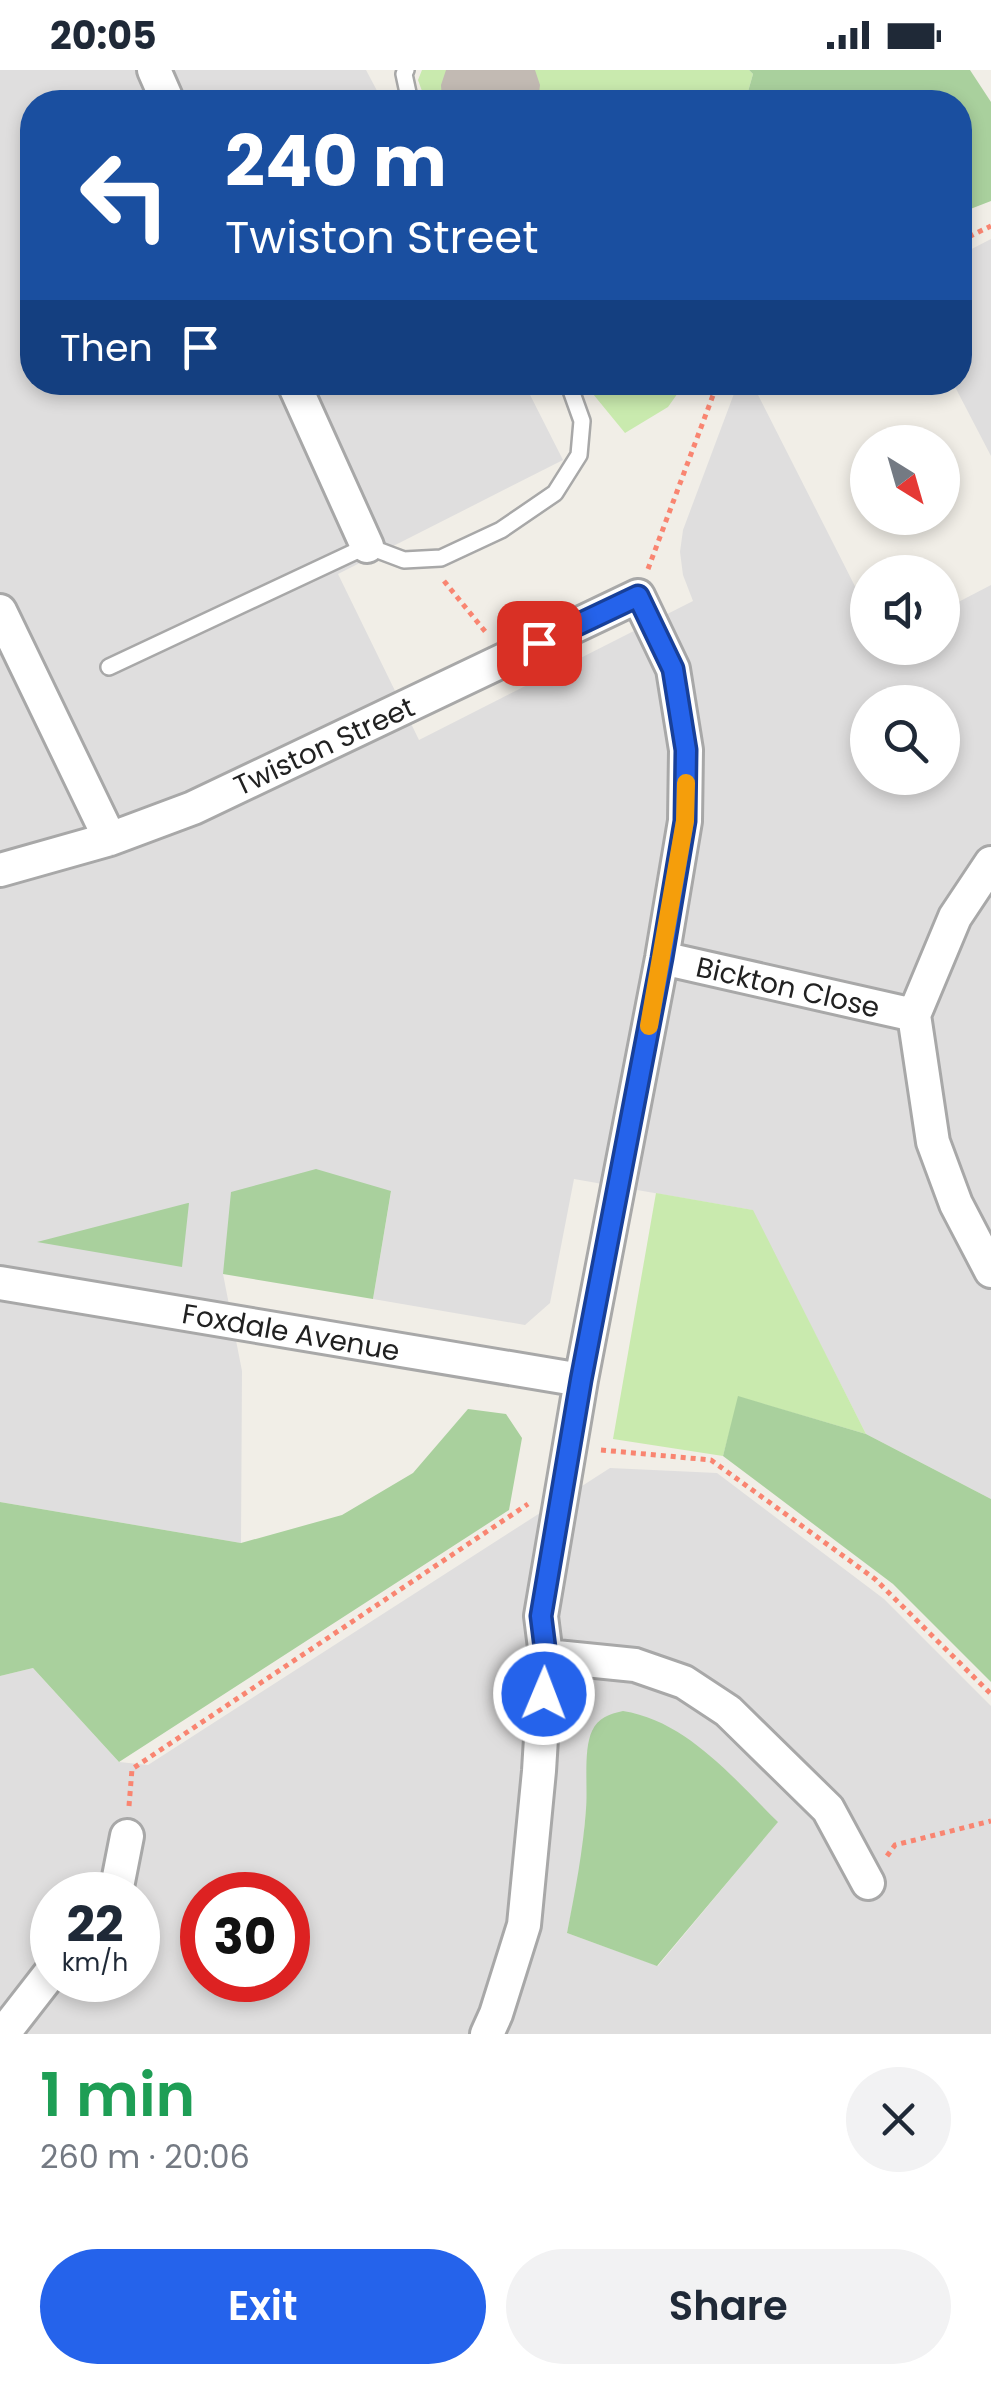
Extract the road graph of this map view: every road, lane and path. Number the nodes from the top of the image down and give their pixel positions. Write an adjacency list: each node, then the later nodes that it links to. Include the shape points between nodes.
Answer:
1 (299, 395): 4 (street)
2 (573, 395): 5 (lane, via 582,420 579,454 555,493 501,530)
3 (713, 395): 6 (path)
4 (366, 546): 5 (lane, via 404,560); 9 (lane)
5 (428, 559): 8 (path)
6 (638, 596): 8 (street, Twiston Street); 13 (street, via 673,669 686,750 685,821)
7 (0, 611): 10 (street)
8 (506, 659): 10 (street, Twiston Street, via 193,808)
9 (110, 668)
10 (110, 839): 12 (street, Twiston Street)
11 (991, 863): 14 (street, Bickton Close, via 955,916)
12 (0, 870)
13 (662, 958): 14 (street, Bickton Close); 17 (street)
14 (914, 1016): 15 (street, Bickton Close, via 933,1142)
15 (991, 1270)
16 (0, 1283): 17 (street, Foxdale Avenue)
17 (581, 1380): 18 (street)
18 (569, 1446): 19 (street); 21 (path, via 711,1460 875,1579)
19 (564, 1480): 20 (street, via 541,1616); 23 (path, via 132,1769)
20 (546, 1656): 25 (street, via 635,1665 684,1682 728,1711 828,1809); 28 (street, via 524,1925)
21 (991, 1694)
22 (991, 1820): 25 (path, via 895,1844)
23 (128, 1836): 24 (street)
24 (120, 1872)
25 (868, 1883)
26 (30, 2000): 27 (street)
27 (4, 2034)
28 (487, 2034)

